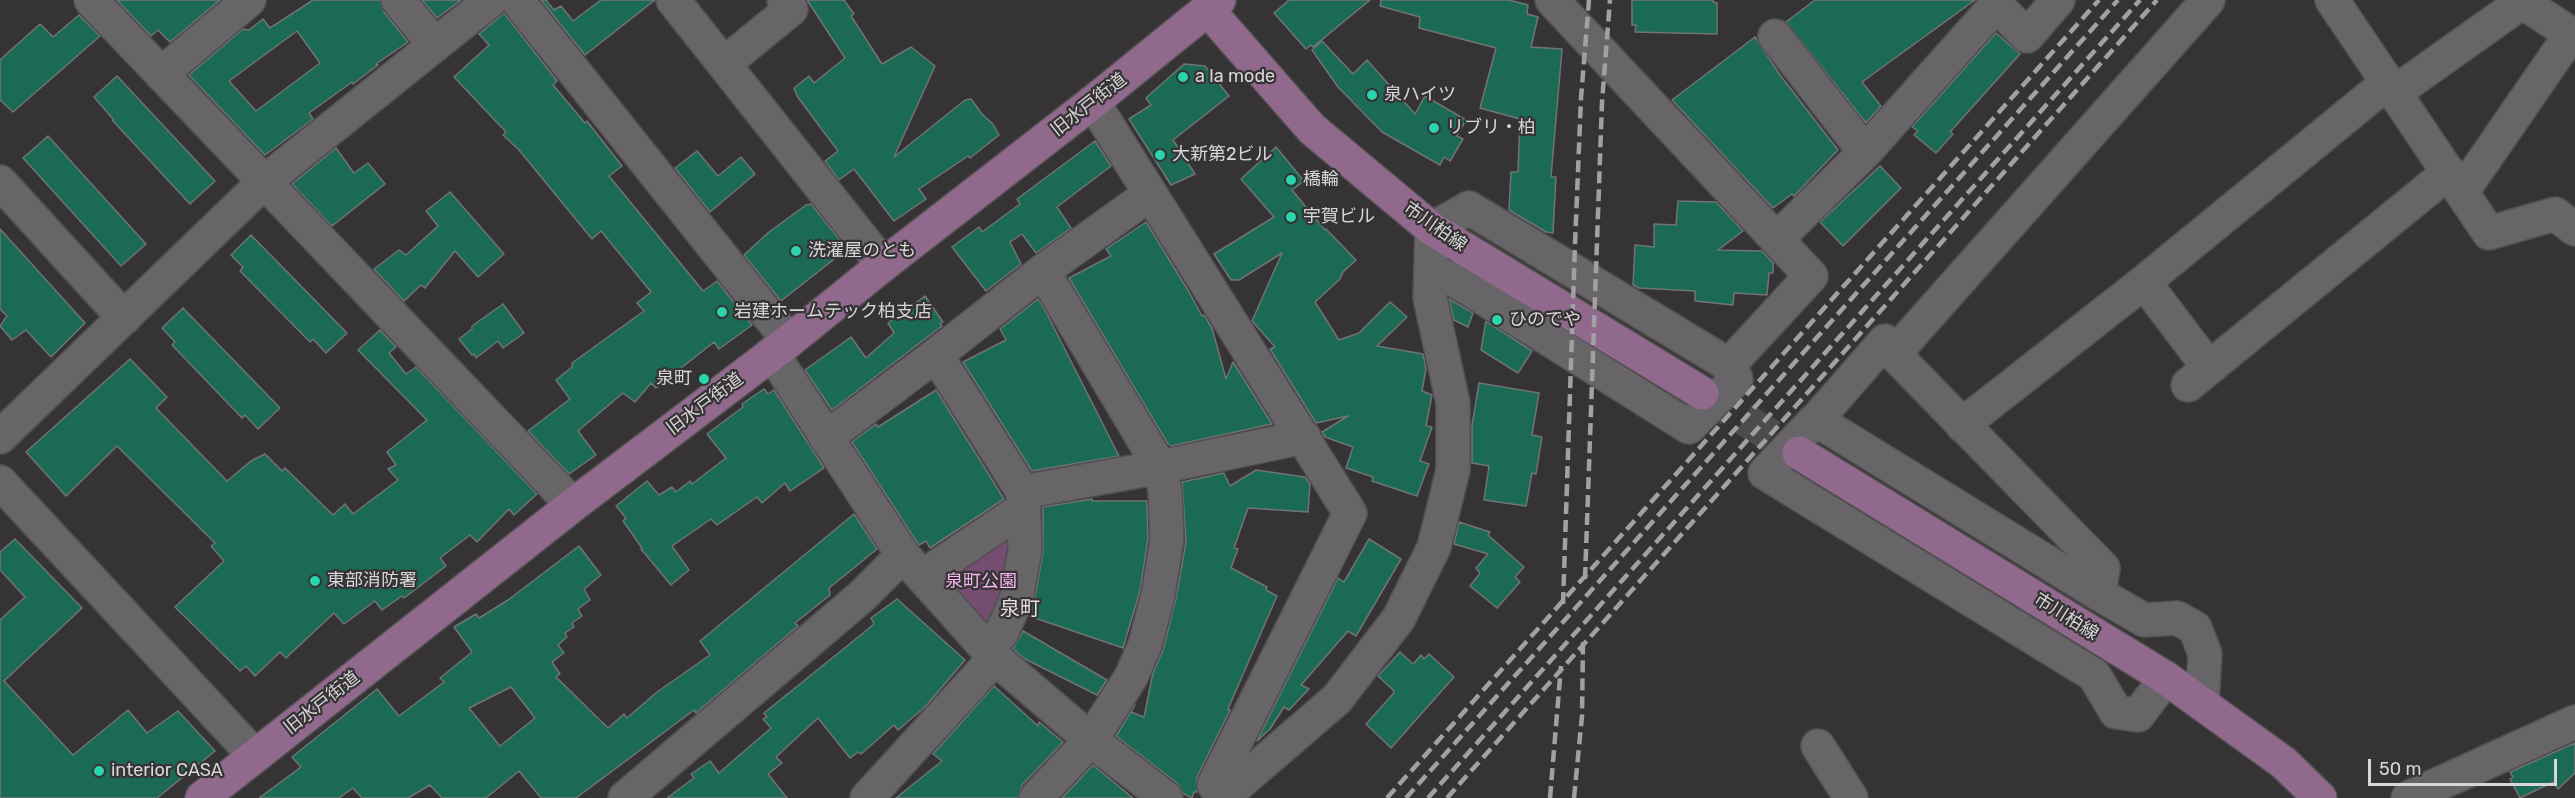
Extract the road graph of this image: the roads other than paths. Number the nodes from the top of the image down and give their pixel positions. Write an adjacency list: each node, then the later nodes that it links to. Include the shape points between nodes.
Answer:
1 (91, 0): 16 (street)
2 (249, 0): 16 (street)
3 (398, 0): 14 (street)
4 (491, 0): 14 (street)
5 (517, 0): 32 (street)
6 (673, 0): 15 (street)
7 (784, 0): 15 (street, via 791,9)
8 (1552, 0): 26 (street)
9 (2058, 0): 19 (street, via 2027,36 1996,5)
10 (2208, 0): 33 (street)
11 (2332, 0): 17 (street)
12 (1209, 3): 18 (main road, 旧水戸街道); 24 (main road, 市川柏線, via 1312,129)
13 (1775, 36): 19 (street)
14 (435, 45): 21 (street)
15 (724, 64): 27 (street)
16 (161, 74): 21 (street)
17 (2390, 88): 22 (street); 22 (street, via 2522,2 2571,34); 30 (street)
18 (1093, 102): 23 (street); 27 (main road, 旧水戸街道)
19 (1865, 152): 26 (street)
20 (0, 182): 31 (street)
21 (264, 182): 31 (street); 46 (street)
22 (2456, 182): 25 (street, via 2488,233 2555,214); 30 (street, via 2199,376)
23 (1150, 194): 28 (street); 40 (street)
24 (1432, 229): 29 (street); 35 (street, via 1469,208); 36 (main road, 市川柏線)
25 (2575, 229)
26 (1777, 239): 35 (street, via 1811,276)
27 (883, 264): 32 (main road, 旧水戸街道)
28 (1043, 271): 34 (street); 43 (street)
29 (1431, 274): 35 (street, via 1450,277 1689,427 1736,379); 56 (street, via 1430,298 1453,403 1453,470 1434,547 1399,618 1336,699)
30 (2144, 282): 38 (street)
31 (124, 318): 39 (street)
32 (781, 347): 41 (street); 46 (main road, 旧水戸街道)
33 (1894, 354): 37 (street, via 1885,341); 38 (street)
34 (936, 355): 41 (street); 45 (street)
35 (1729, 365)
36 (1702, 393)
37 (1816, 420): 48 (street); 50 (street, via 1765,473 2094,675 2116,712 2138,715)
38 (1962, 425): 48 (street, via 2103,568)
39 (0, 437)
40 (1304, 437): 43 (street); 56 (street, via 1350,513 1214,785)
41 (826, 438): 47 (street)
42 (1799, 453): 50 (main road, 市川柏線)
43 (1160, 467): 45 (street); 53 (street, via 1167,539 1158,595 1145,645 1131,677)
44 (0, 482): 55 (street)
45 (1024, 500): 47 (street); 49 (street, via 1025,549 1016,600)
46 (573, 505): 55 (main road, 旧水戸街道)
47 (913, 566): 49 (street); 58 (street, via 862,596)
48 (2099, 594): 51 (street, via 2144,621 2177,618 2195,628 2205,654)
49 (991, 655): 53 (street); 59 (street)
50 (2166, 678): 51 (main road, 市川柏線)
51 (2202, 704): 63 (main road, 市川柏線, via 2284,763)
52 (2575, 722): 64 (street)
53 (1091, 740): 60 (street); 61 (street)
54 (1818, 746): 62 (street)
55 (255, 756): 57 (main road, 旧水戸街道)
56 (1224, 796)
57 (202, 798)
58 (625, 798)
59 (867, 798)
60 (1036, 798)
61 (1166, 798)
62 (1851, 798)
63 (2320, 798)
64 (2408, 798)

